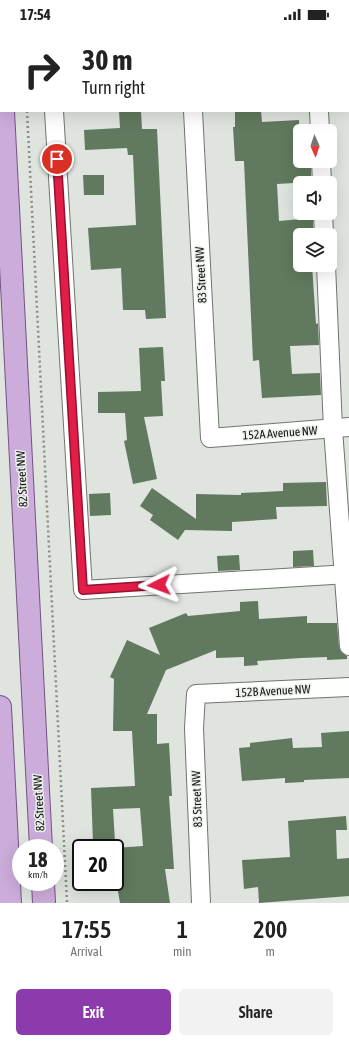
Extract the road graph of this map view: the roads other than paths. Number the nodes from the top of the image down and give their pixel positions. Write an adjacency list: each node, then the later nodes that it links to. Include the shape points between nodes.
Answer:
1 (3, 112): 15 (main road, 82 Street NW)
2 (54, 112): 9 (street, via 83,590)
3 (192, 112): 8 (street, 83 Street NW)
4 (319, 112): 5 (street)
5 (320, 124)
6 (327, 272): 7 (street)
7 (341, 428): 8 (street, 152A Avenue NW); 9 (street)
8 (210, 438)
9 (346, 574): 10 (street)
10 (349, 646)
11 (349, 687): 12 (street, 152B Avenue NW)
12 (196, 694): 19 (street, 83 Street NW, via 194,728)
13 (0, 707): 14 (main road)
14 (1, 759): 17 (main road)
15 (41, 839)
16 (43, 891): 18 (main road)
17 (10, 903)
18 (44, 903)
19 (201, 903)

